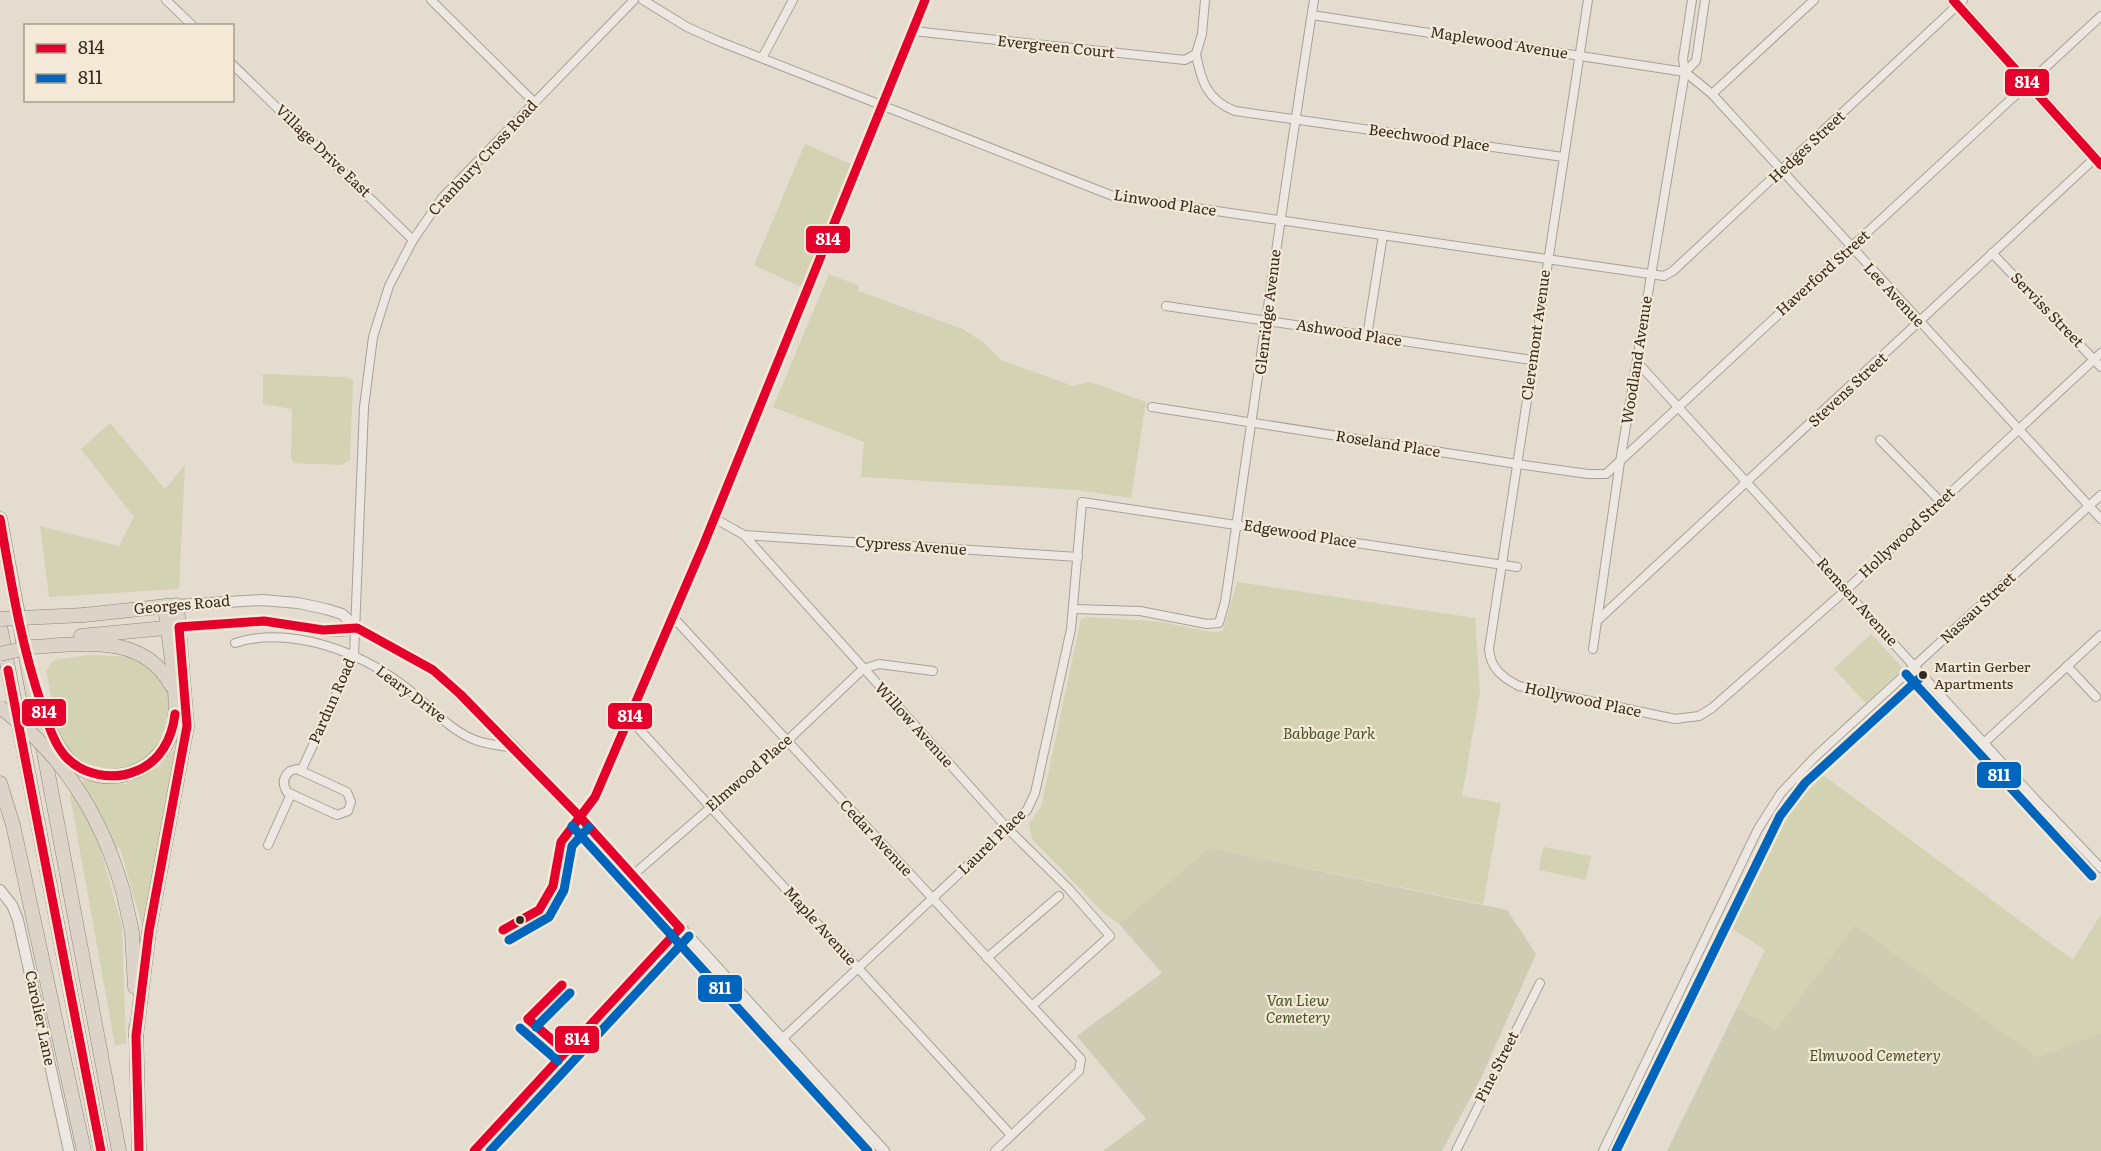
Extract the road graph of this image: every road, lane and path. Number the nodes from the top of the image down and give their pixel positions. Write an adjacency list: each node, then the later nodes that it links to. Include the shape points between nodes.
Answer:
1 (166, 0): 16 (street)
2 (431, 0): 25 (street)
3 (634, 0): 25 (street, Cranbury Cross Road)
4 (643, 0): 20 (street, Linwood Place, via 687,27)
5 (793, 0): 20 (street)
6 (925, 0): 17 (street)
7 (1205, 0): 18 (street)
8 (1314, 0): 14 (street, Glenridge Avenue)
9 (1588, 0): 19 (street, Cleremont Avenue)
10 (1692, 0): 22 (street, Woodland Avenue, via 1683,59)
11 (1705, 0): 22 (street, Woodland Avenue, via 1696,61)
12 (1814, 0): 24 (street)
13 (1958, 2): 23 (main road); 30 (street, Hedges Street)
14 (1312, 15): 19 (street, Maplewood Avenue); 27 (street, Glenridge Avenue)
15 (2101, 16): 23 (street, Haverford Street)
16 (191, 24)
17 (914, 32): 18 (street, Evergreen Court, via 1170,59 1185,60); 26 (street)
18 (1196, 54): 27 (street, via 1200,78 1220,105 1235,111)
19 (1579, 56): 22 (street, Maplewood Avenue); 28 (street, Cleremont Avenue)
20 (762, 58): 26 (street, Linwood Place)
21 (234, 66): 33 (street, Village Drive East)
22 (1685, 72): 24 (street, Lee Avenue); 37 (street, Woodland Avenue)
23 (2027, 84): 29 (main road); 34 (street, Haverford Street)
24 (1712, 94): 30 (street, Lee Avenue)
25 (534, 103): 33 (street, Cranbury Cross Road, via 442,198)
26 (882, 108): 31 (street, Linwood Place, via 1113,196); 58 (street)
27 (1295, 119): 28 (street, Beechwood Place); 31 (street, Glenridge Avenue)
28 (1563, 157): 36 (street, Cleremont Avenue)
29 (2098, 162): 35 (street, Stevens Street)
30 (1781, 171): 34 (street, Lee Avenue); 37 (street, Hedges Street, via 1669,274)
31 (1279, 220): 32 (street, Linwood Place); 39 (street, Glenridge Avenue)
32 (1383, 235): 36 (street, Linwood Place); 41 (street)
33 (413, 240): 73 (street, Cranbury Cross Road, via 389,286 374,337 364,407)
34 (1851, 249): 40 (street, Lee Avenue); 46 (street, Haverford Street)
35 (1992, 254): 40 (street, Stevens Street); 42 (street, Serviss Street)
36 (1547, 259): 37 (street, Linwood Place); 43 (street, Cleremont Avenue)
37 (1651, 274): 44 (street, Woodland Avenue)
38 (1166, 306): 39 (street, Ashwood Place)
39 (1268, 320): 41 (street, Ashwood Place); 48 (street, Glenridge Avenue)
40 (1920, 323): 49 (street, Lee Avenue); 53 (street, Stevens Street)
41 (1367, 336): 43 (street, Ashwood Place)
42 (2097, 357): 45 (street, Serviss Street); 49 (street, Hollywood Street)
43 (1532, 360): 52 (street, Cleremont Avenue)
44 (1638, 363): 46 (street, Remsen Avenue); 51 (street, Woodland Avenue)
45 (2101, 367)
46 (1677, 406): 51 (street, Haverford Street); 53 (street, Remsen Avenue)
47 (1152, 407): 48 (street, Roseland Place)
48 (1253, 422): 52 (street, Roseland Place); 61 (street, Glenridge Avenue)
49 (2019, 430): 56 (street, Hollywood Street); 57 (street, Lee Avenue)
50 (1880, 440): 56 (street)
51 (1620, 462): 52 (street, Roseland Place, via 1606,474); 71 (street, Woodland Avenue)
52 (1517, 464): 64 (street, Cleremont Avenue)
53 (1747, 483): 66 (street, Remsen Avenue); 71 (street, Stevens Street)
54 (2101, 495): 57 (street, Nassau Street)
55 (1082, 502): 61 (street, Edgewood Place); 63 (street, Laurel Place)
56 (1941, 502): 66 (street, Hollywood Street)
57 (2089, 506): 60 (street, Lee Avenue); 82 (street, Nassau Street)
58 (714, 518): 62 (street, Willow Avenue); 69 (street)
59 (0, 519): 81 (highway)
60 (2101, 519)
61 (1237, 524): 64 (street, Edgewood Place); 68 (street, Glenridge Avenue, via 1219,623 1140,612)
62 (744, 535): 63 (street, Cypress Avenue); 84 (street, Willow Avenue)
63 (1077, 557): 68 (street, Laurel Place)
64 (1502, 565): 65 (street, Edgewood Place); 86 (street, Cleremont Avenue, via 1489,649)
65 (1517, 567)
66 (1846, 590): 82 (street, Remsen Avenue); 91 (street, Hollywood Street, via 1712,708 1700,716)
67 (171, 606): 70 (highway, Georges Road, bridge); 72 (highway); 73 (street, Georges Road, via 246,600 298,603 342,614)
68 (1074, 609): 100 (street, Laurel Place, via 1035,793 1027,810)
69 (672, 616): 90 (street); 92 (street, Cedar Avenue)
70 (0, 619)
71 (1599, 619): 78 (street, Woodland Avenue)
72 (173, 628): 73 (street, Georges Road, via 265,621 341,633); 76 (highway, Georges Road); 87 (highway); 112 (highway, via 187,726 148,941)
73 (357, 628): 80 (street, Pardun Road); 94 (street, Georges Road, via 434,670)
74 (1, 630): 117 (highway)
75 (2101, 635): 83 (street)
76 (89, 639): 79 (highway, bridge); 87 (highway, via 141,654 156,665)
77 (235, 643): 80 (street, Leary Drive, via 254,637 285,638)
78 (1593, 649)
79 (0, 654)
80 (354, 656): 94 (street, Leary Drive, via 404,686 477,741); 95 (street, Pardun Road)
81 (27, 666): 87 (highway, via 58,747 77,766 100,776 134,772 162,752 175,719); 118 (highway)
82 (1915, 666): 93 (street, Remsen Avenue); 124 (street, Nassau Street, via 1808,763 1770,810)
83 (2067, 666): 88 (street); 93 (street)
84 (863, 669): 85 (street, via 879,664); 92 (street, Elmwood Place); 100 (street, Willow Avenue)
85 (933, 670)
86 (1496, 670): 91 (street, Hollywood Place, via 1519,686)
87 (173, 690)
88 (2096, 697)
89 (0, 707): 112 (highway, bridge, via 45,747 79,791 105,837 123,891 133,945)
90 (629, 718): 98 (street, Maple Avenue); 99 (street, via 595,797)
91 (1675, 719)
92 (787, 741): 98 (street, Elmwood Place); 106 (street, Cedar Avenue)
93 (1985, 742): 102 (street, Remsen Avenue)
94 (515, 748): 99 (street, Georges Road)
95 (301, 771): 97 (street, Pardun Road, via 290,771 285,777 285,788); 97 (street, via 347,792 351,807 337,815)
96 (0, 783): 116 (highway, via 13,825)
97 (291, 794): 101 (street)
98 (711, 807): 103 (street, Elmwood Place); 109 (street, Maple Avenue)
99 (581, 818): 103 (street, Georges Road)
100 (1008, 828): 106 (street, Laurel Place); 111 (street, Willow Avenue, via 1110,936)
101 (268, 845)
102 (2101, 868)
103 (633, 875): 107 (street, Georges Road)
104 (0, 890): 115 (street, Carolier Lane, via 18,921)
105 (1059, 896): 108 (street)
106 (932, 899): 108 (street, Cedar Avenue); 109 (street, Laurel Place)
107 (680, 928): 113 (street, Georges Road); 120 (street)
108 (987, 958): 111 (street, Cedar Avenue)
109 (858, 968): 113 (street, Laurel Place); 114 (street, Maple Avenue)
110 (1540, 983): 123 (street, Pine Street)
111 (1032, 1006): 114 (street, Cedar Avenue, via 1081,1059 1079,1071)
112 (136, 1036): 119 (highway)
113 (781, 1040): 121 (street, Georges Road)
114 (1011, 1135): 122 (street)
115 (69, 1151)
116 (84, 1151)
117 (101, 1151)
118 (119, 1151)
119 (139, 1151)
120 (474, 1151)
121 (884, 1151)
122 (994, 1151)
123 (1456, 1151)
124 (1603, 1151)

